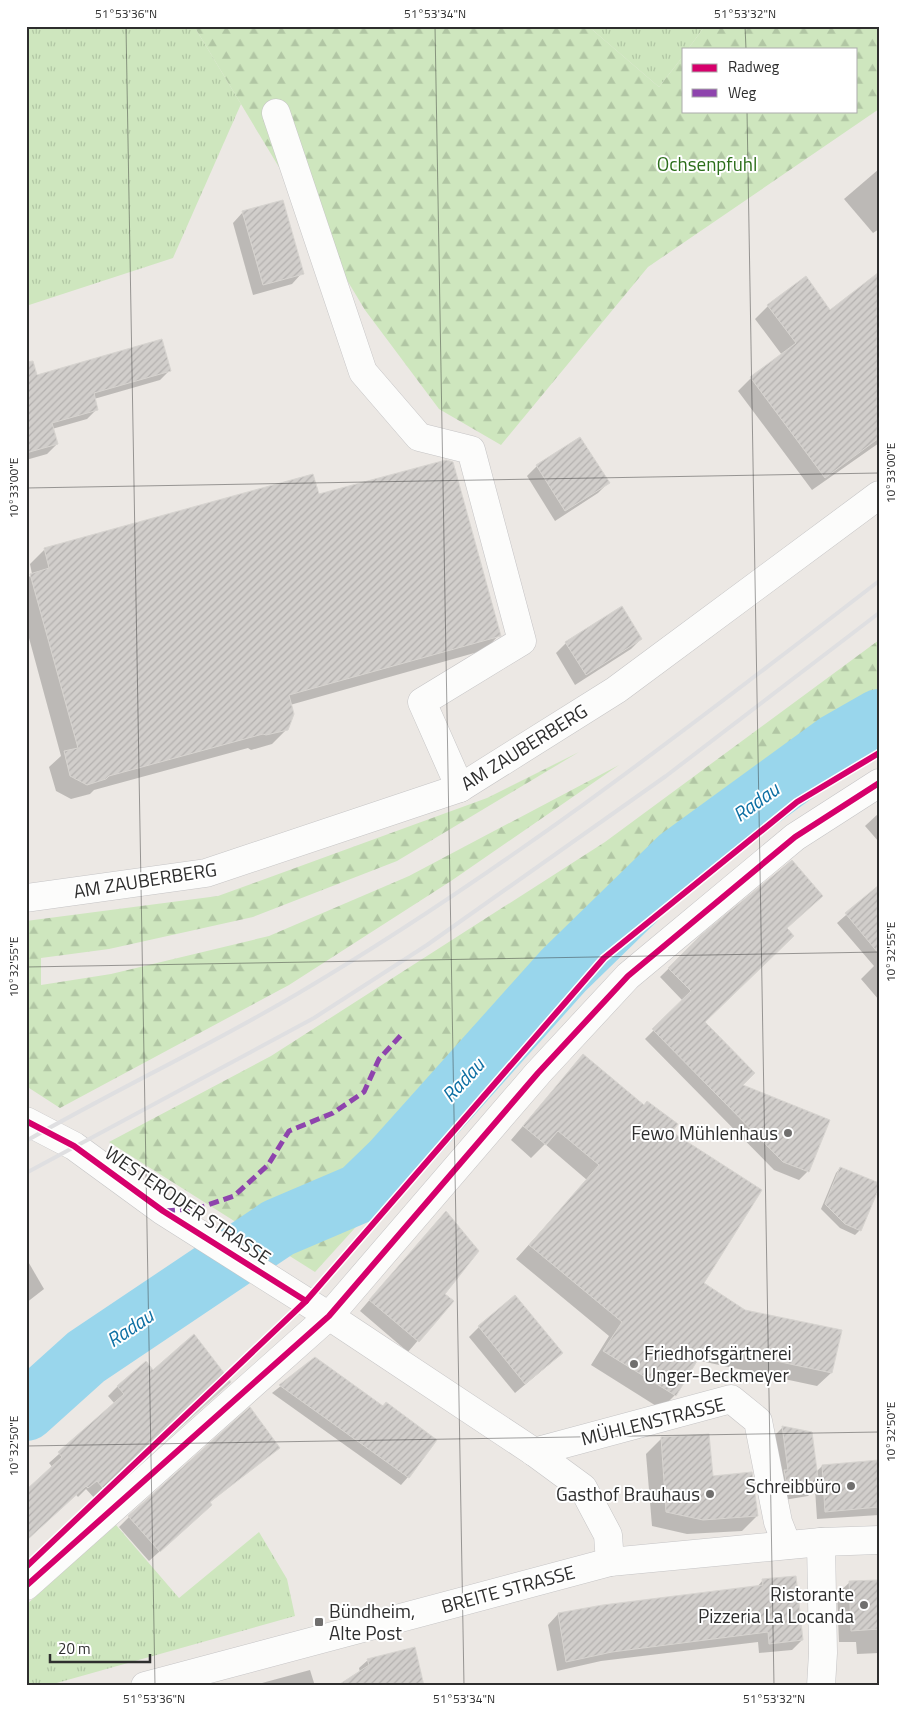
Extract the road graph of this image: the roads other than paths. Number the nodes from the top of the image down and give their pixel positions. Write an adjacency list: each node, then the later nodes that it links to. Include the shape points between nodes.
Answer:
1 (276, 113): 4 (street, via 363,372 419,437 471,450 474,460 522,641 422,702)
2 (879, 495): 4 (street, AM ZAUBERBERG, via 616,690)
3 (879, 783): 7 (street, via 795,837 628,976 538,1073)
4 (460, 788): 5 (street, AM ZAUBERBERG, via 206,873)
5 (26, 898)
6 (26, 1121): 7 (street, WESTERODER STRASSE, via 74,1146 163,1211)
7 (329, 1316): 8 (street, WESTERODER STRASSE); 13 (street)
8 (534, 1452): 11 (street, MÜHLENSTRASSE, via 732,1399 758,1421 778,1522); 12 (street, WESTERODER STRASSE, via 583,1488 608,1535)
9 (879, 1540): 10 (street, BREITE STRASSE)
10 (821, 1542): 11 (street, BREITE STRASSE); 15 (street, via 824,1653)
11 (787, 1545): 12 (street, BREITE STRASSE)
12 (610, 1562): 14 (street, BREITE STRASSE)
13 (26, 1586)
14 (146, 1686)
15 (821, 1686)

